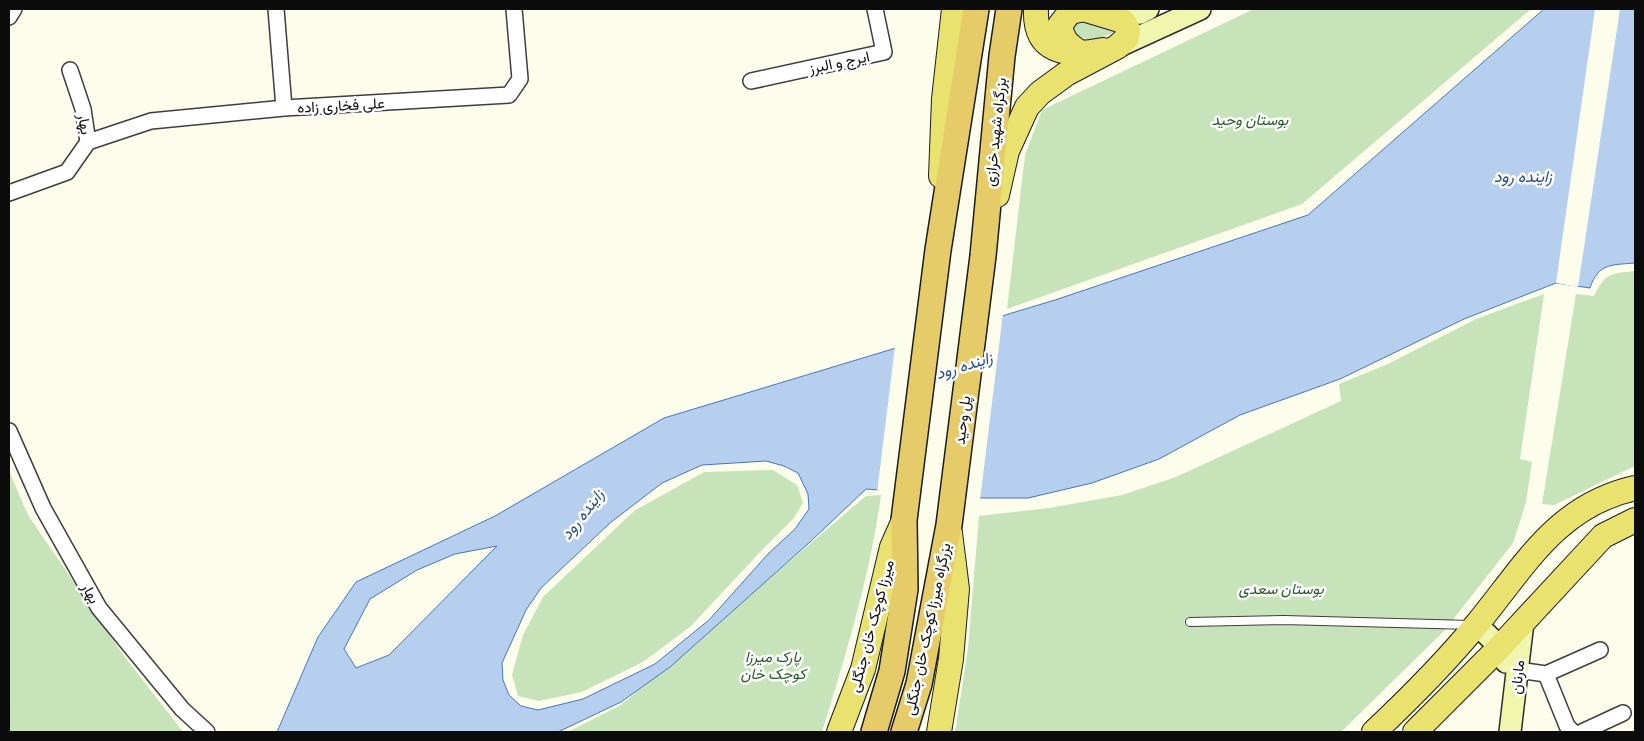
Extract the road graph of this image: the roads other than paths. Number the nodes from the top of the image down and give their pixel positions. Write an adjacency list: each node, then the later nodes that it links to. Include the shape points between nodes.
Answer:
1 (14, 9): 12 (street)
2 (276, 9): 18 (street)
3 (514, 9): 18 (street, علی فخاری زاده, via 520,79 509,95)
4 (875, 9): 17 (street, ایرج و البرز, via 884,52)
5 (954, 9): 21 (main road, via 944,99)
6 (976, 9): 21 (highway)
7 (1009, 9): 22 (highway, بزرگراه شهید خرازی)
8 (1036, 9): 15 (main road, via 1038,34 1047,45 1066,53)
9 (1084, 9): 13 (main road); 15 (main road, via 1070,12 1060,25 1067,44)
10 (1148, 9): 13 (main road)
11 (1200, 9): 14 (main road)
12 (9, 17)
13 (1111, 17): 14 (main road, via 1122,21 1128,29 1127,38)
14 (1117, 47): 15 (main road); 22 (main road, via 1066,74 1027,107 1007,151)
15 (1081, 53)
16 (70, 70): 19 (street, بهار, via 83,109)
17 (751, 81)
18 (284, 108): 19 (street, علی فخاری زاده, via 151,121)
19 (88, 142): 20 (street, بهار, via 67,172)
20 (9, 193)
21 (938, 250): 25 (highway)
22 (983, 256): 27 (highway, پل وحید)
23 (9, 431): 36 (street, بهار, via 43,508 99,608 182,709)
24 (1635, 488): 30 (main road, via 1572,515 1528,557)
25 (904, 520): 37 (main road, میرزا کوچک خان جنگلی, via 892,547 863,668); 38 (highway, بزرگراه میرزا کوچک خان جنگلی, via 905,589 892,671)
26 (1635, 520): 29 (main road, via 1603,536)
27 (949, 525): 39 (highway, بزرگراه میرزا کوچک خان جنگلی, via 919,684); 40 (main road, via 957,589 951,659)
28 (1190, 622): 30 (lane, via 1284,620)
29 (1523, 622): 31 (main road); 34 (main road, مارنان)
30 (1477, 625): 31 (main road); 41 (main road)
31 (1500, 647): 34 (main road); 42 (main road)
32 (1600, 650): 33 (street)
33 (1546, 674): 34 (street); 44 (street, via 1567,726)
34 (1517, 681): 43 (main road, مارنان)
35 (1623, 713): 45 (street)
36 (207, 732)
37 (839, 732)
38 (874, 732)
39 (904, 732)
40 (939, 732)
41 (1374, 732)
42 (1415, 732)
43 (1510, 732)
44 (1573, 732)
45 (1582, 732)

